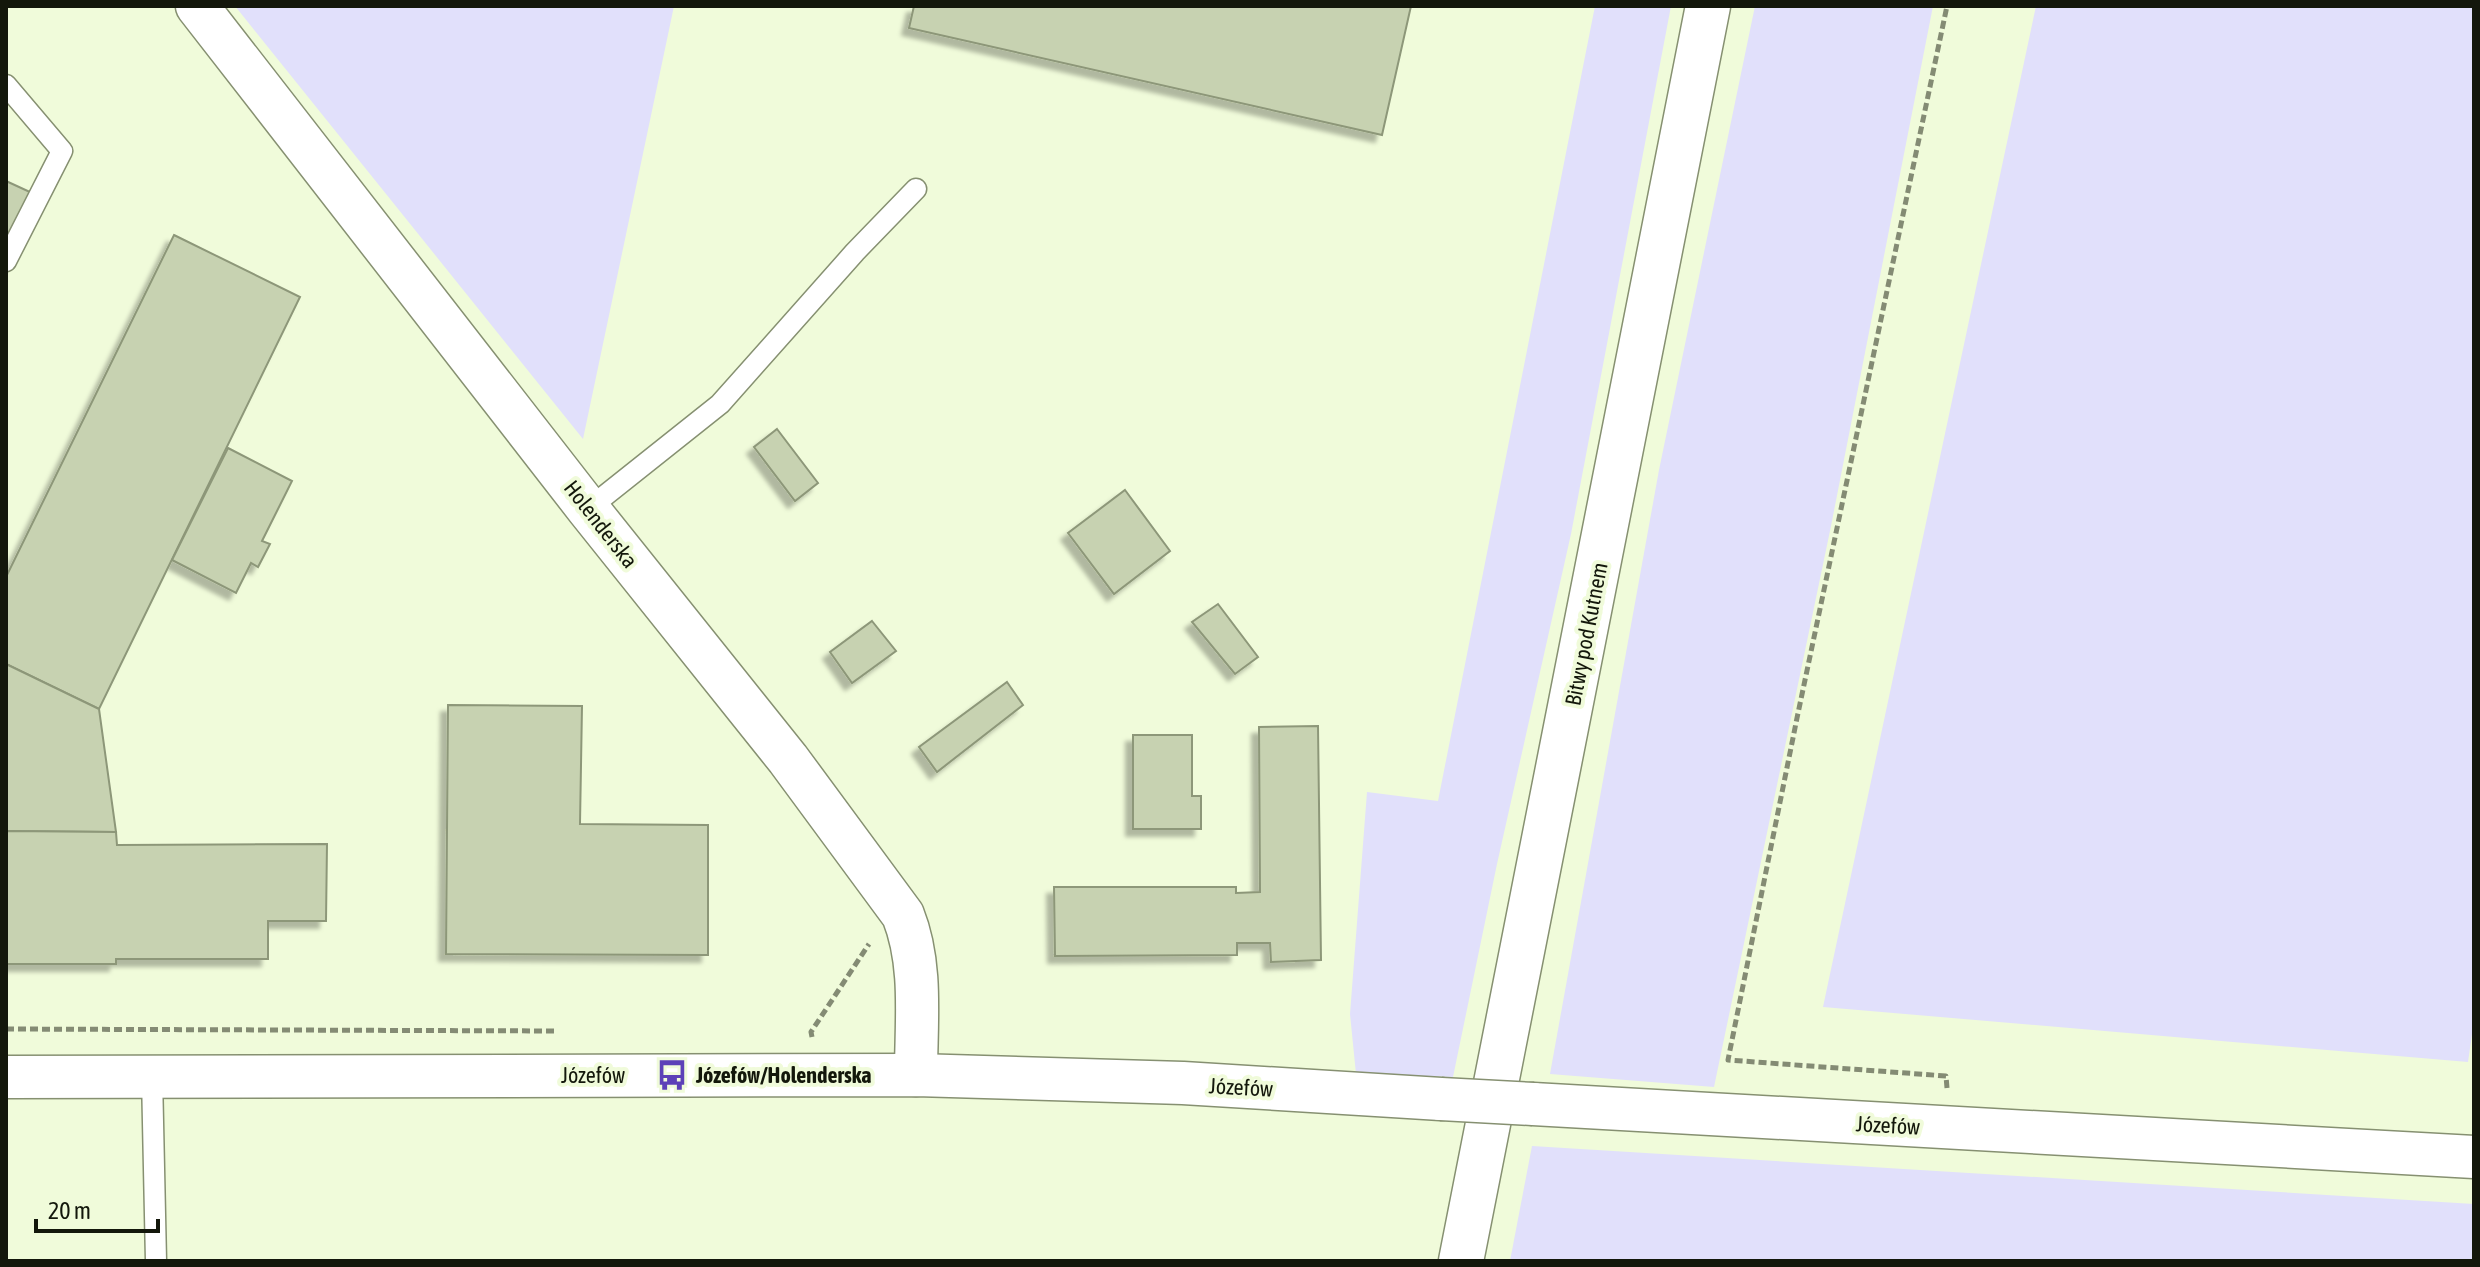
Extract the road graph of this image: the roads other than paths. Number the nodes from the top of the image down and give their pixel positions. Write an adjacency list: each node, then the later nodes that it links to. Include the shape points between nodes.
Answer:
1 (197, 6): 6 (street, Holenderska)
2 (1708, 6): 12 (main road, Bitwy pod Kutnem)
3 (6, 85): 5 (lane, via 62,151)
4 (916, 189): 6 (lane, via 720,404)
5 (6, 261)
6 (588, 509): 7 (street, Holenderska, via 788,759 903,915 916,969)
7 (916, 1075): 8 (street, Józefów); 10 (street, Józefów, bridge, via 1183,1083)
8 (152, 1076): 9 (street, Józefów); 11 (lane)
9 (6, 1077)
10 (2474, 1157)
11 (156, 1261)
12 (1461, 1261)

